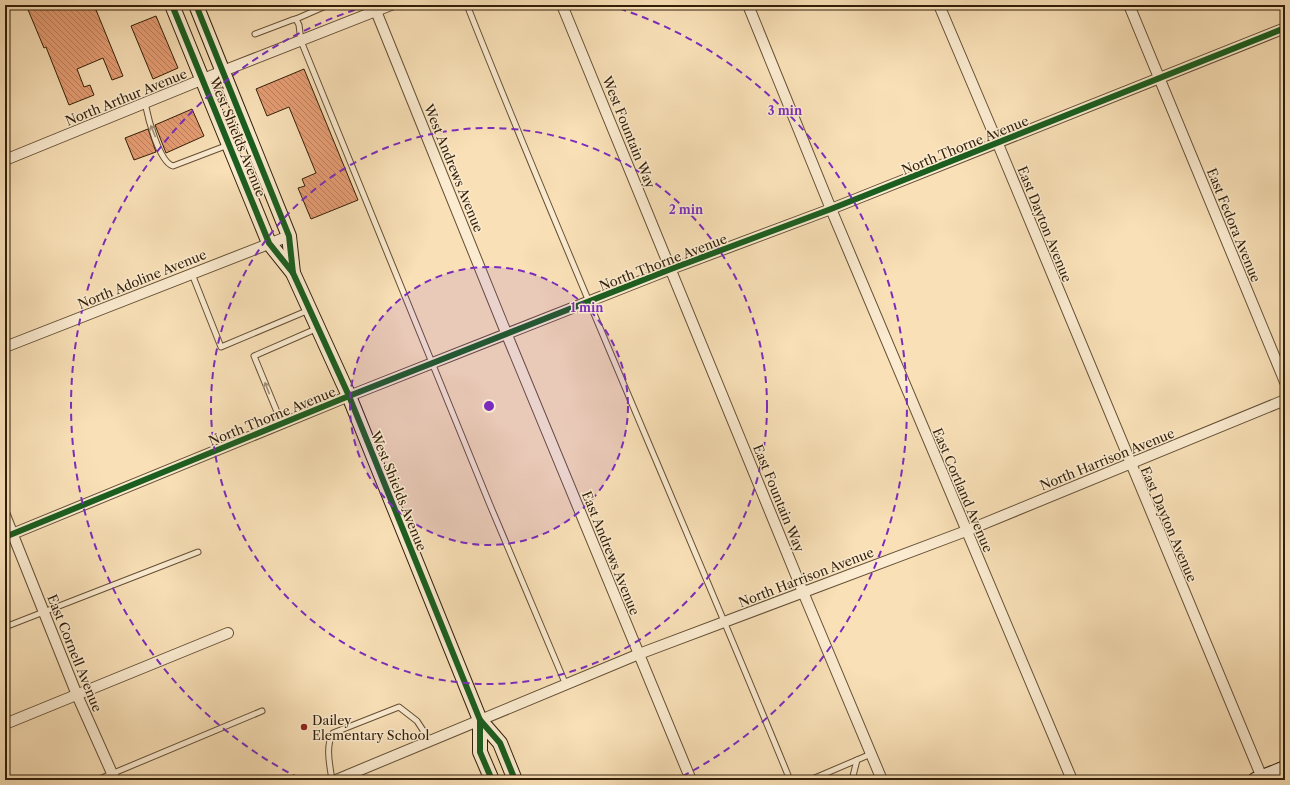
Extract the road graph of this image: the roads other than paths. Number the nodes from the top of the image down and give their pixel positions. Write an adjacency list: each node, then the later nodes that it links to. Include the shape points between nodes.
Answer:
1 (172, 5): 17 (main road, West Shields Avenue)
2 (196, 5): 15 (main road, West Shields Avenue)
3 (328, 5): 11 (lane)
4 (391, 5): 10 (street, North Arthur Avenue)
5 (467, 5): 28 (lane)
6 (562, 5): 25 (street, West Fountain Way)
7 (748, 5): 22 (street, East Cortland Avenue)
8 (939, 5): 20 (street, East Dayton Avenue)
9 (1129, 5): 16 (street, East Fedora Avenue)
10 (376, 11): 14 (street, North Arthur Avenue); 31 (street, West Andrews Avenue)
11 (296, 19): 13 (lane); 14 (lane)
12 (1285, 28): 16 (street, North Thorne Avenue)
13 (255, 34)
14 (301, 41): 15 (street, North Arthur Avenue); 33 (lane)
15 (223, 71): 17 (street, North Arthur Avenue); 23 (main road, West Shields Avenue)
16 (1160, 78): 20 (street, North Thorne Avenue); 34 (street, East Fedora Avenue)
17 (203, 80): 18 (street, North Arthur Avenue); 19 (main road, West Shields Avenue)
18 (145, 103): 19 (lane, one-way to 18, via 173,166 168,165 149,122); 21 (street, North Arthur Avenue)
19 (229, 144): 24 (main road, West Shields Avenue)
20 (998, 144): 22 (street, North Thorne Avenue); 38 (street, East Dayton Avenue)
21 (5, 160)
22 (831, 209): 25 (street, North Thorne Avenue); 40 (street, East Cortland Avenue)
23 (290, 236): 24 (street, North Adoline Avenue); 26 (main road, West Shields Avenue)
24 (269, 243): 26 (main road, West Shields Avenue); 27 (street, North Adoline Avenue)
25 (671, 270): 28 (street, North Thorne Avenue); 43 (street, East Fountain Way)
26 (293, 273): 29 (main road, West Shields Avenue)
27 (192, 274): 29 (lane, via 221,347); 32 (street, North Adoline Avenue)
28 (590, 302): 31 (street, North Thorne Avenue); 45 (lane)
29 (310, 309): 30 (main road, West Shields Avenue)
30 (318, 328): 35 (main road, West Shields Avenue); 37 (lane, one-way to 30, via 254,356)
31 (507, 335): 33 (street, North Thorne Avenue); 48 (street, East Andrews Avenue)
32 (5, 347)
33 (432, 364): 35 (street, North Thorne Avenue); 49 (lane)
34 (1285, 382)
35 (349, 396): 37 (street, North Thorne Avenue); 52 (main road, West Shields Avenue)
36 (1285, 400): 38 (street, North Harrison Avenue)
37 (282, 424): 41 (street, North Thorne Avenue)
38 (1130, 463): 40 (street, North Harrison Avenue); 59 (street, East Dayton Avenue)
39 (5, 515): 41 (street, East Cornell Avenue)
40 (966, 531): 43 (street, North Harrison Avenue); 70 (street, East Cortland Avenue)
41 (9, 536): 44 (street, East Cornell Avenue)
42 (198, 552): 44 (lane)
43 (803, 592): 45 (street, North Harrison Avenue); 55 (street, East Fountain Way)
44 (44, 612): 46 (lane); 50 (street, East Cornell Avenue)
45 (725, 622): 48 (street, North Harrison Avenue); 66 (lane)
46 (5, 627)
47 (228, 633): 50 (street)
48 (638, 654): 49 (street, North Harrison Avenue); 65 (street, East Andrews Avenue)
49 (566, 684): 52 (street, North Harrison Avenue)
50 (77, 695): 53 (street); 58 (street, East Cornell Avenue)
51 (262, 711): 58 (lane)
52 (480, 720): 54 (street, North Harrison Avenue); 63 (main road, West Shields Avenue, via 480,752); 64 (main road, West Shields Avenue, via 500,743)
53 (5, 724)
54 (430, 741): 61 (lane, via 417,722 398,707 332,733 329,750); 62 (street, North Harrison Avenue)
55 (871, 754): 56 (lane); 69 (street, East Fountain Way)
56 (857, 760): 67 (lane); 68 (lane)
57 (1285, 768): 59 (main road)
58 (113, 777): 60 (lane)
59 (1260, 779)
60 (97, 780)
61 (332, 780)
62 (336, 780)
63 (492, 780)
64 (516, 780)
65 (691, 780)
66 (790, 780)
67 (810, 780)
68 (852, 780)
69 (882, 780)
70 (1072, 780)

